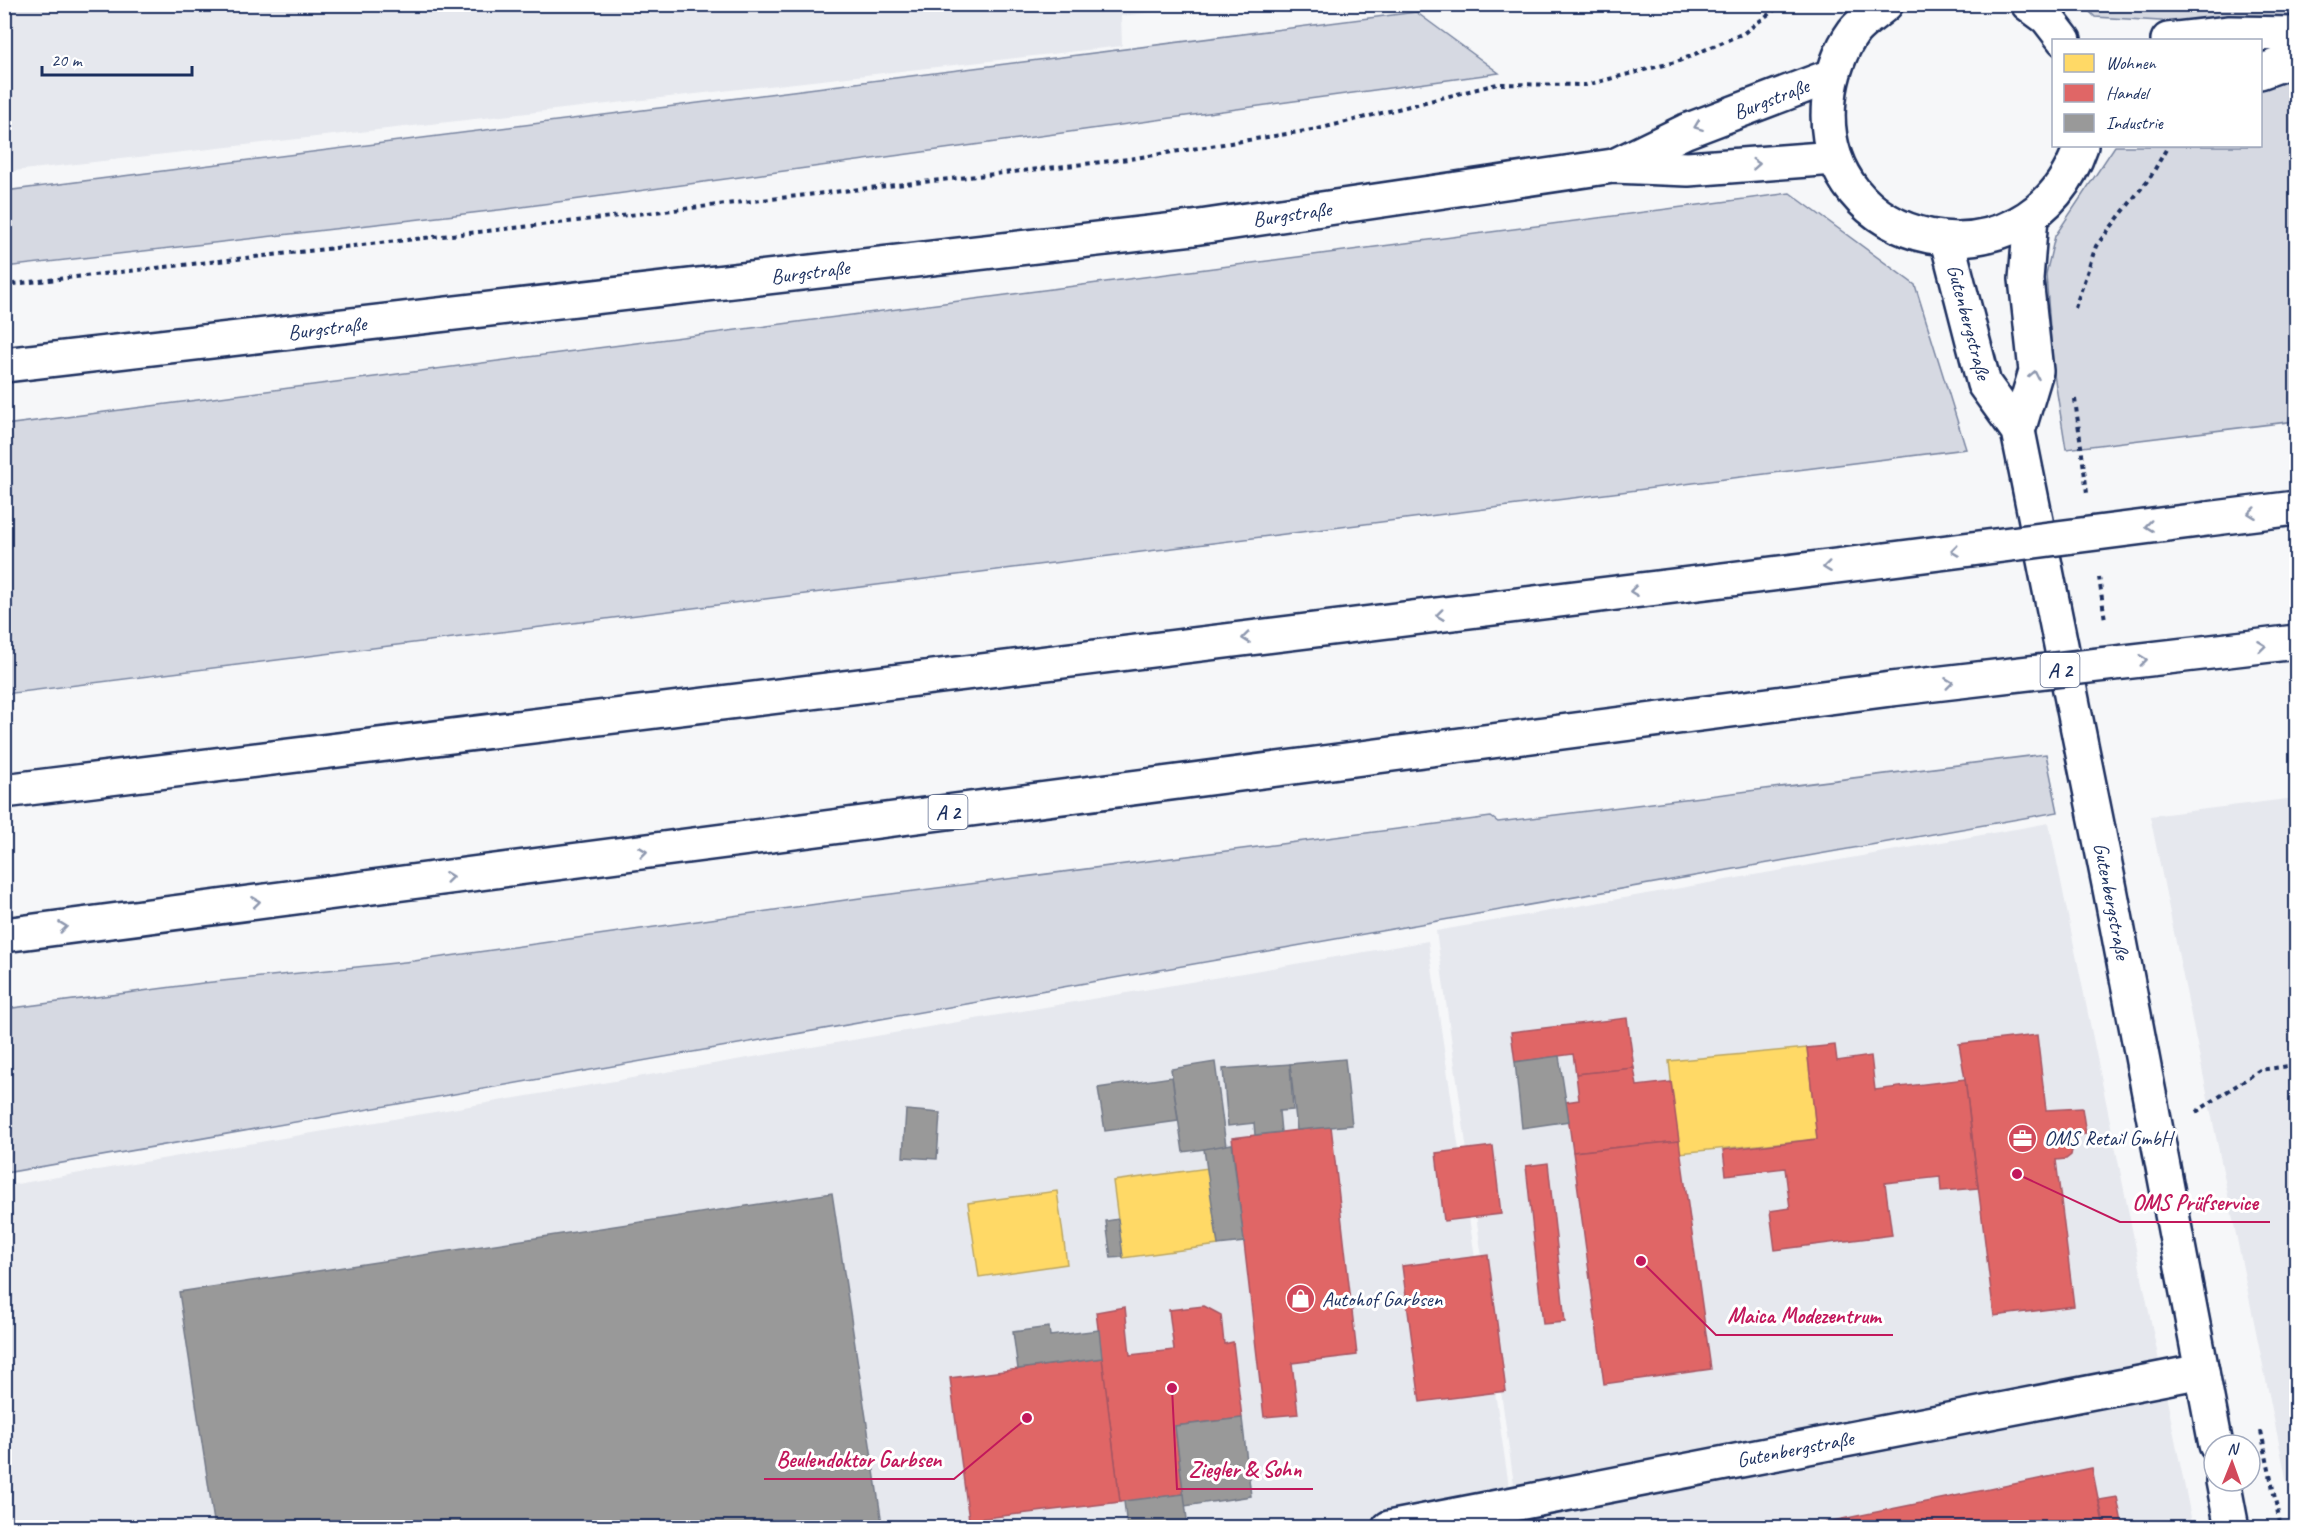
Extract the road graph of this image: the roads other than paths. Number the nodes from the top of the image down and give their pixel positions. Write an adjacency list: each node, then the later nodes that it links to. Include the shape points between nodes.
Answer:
1 (1886, 4): 8 (main road, via 1855,31)
2 (2028, 4): 4 (main road, via 2047,18)
3 (2296, 34): 5 (main road, via 2230,33)
4 (2063, 39)
5 (2177, 39)
6 (2296, 59): 7 (main road)
7 (2262, 71)
8 (1831, 76): 10 (main road, via 1827,118); 11 (main road, Burgstraße, one-way to 11, via 1686,131)
9 (2081, 147): 12 (main road, via 2064,183)
10 (1835, 158): 11 (main road, Burgstraße, one-way to 10, via 1688,169); 13 (main road, via 1854,190 1879,215 1911,232)
11 (1613, 166): 14 (main road, Burgstraße, via 1193,228)
12 (2031, 217): 13 (main road, via 1991,236); 15 (main road, Gutenbergstraße, one-way to 12, via 2036,370 2026,279)
13 (1947, 240): 15 (main road, Gutenbergstraße, via 1984,384)
14 (4, 365)
15 (2018, 431): 20 (main road, Gutenbergstraße)
16 (2296, 508): 18 (main road, one-way to 18, bridge)
17 (2296, 642): 19 (main road, A 2, one-way to 17, bridge, via 1891,689)
18 (4, 791)
19 (4, 935)
20 (2202, 1371): 21 (main road, Gutenbergstraße); 23 (main road, Gutenbergstraße)
21 (2214, 1433)
22 (2225, 1493): 24 (main road)
23 (1389, 1527)
24 (2232, 1527)

